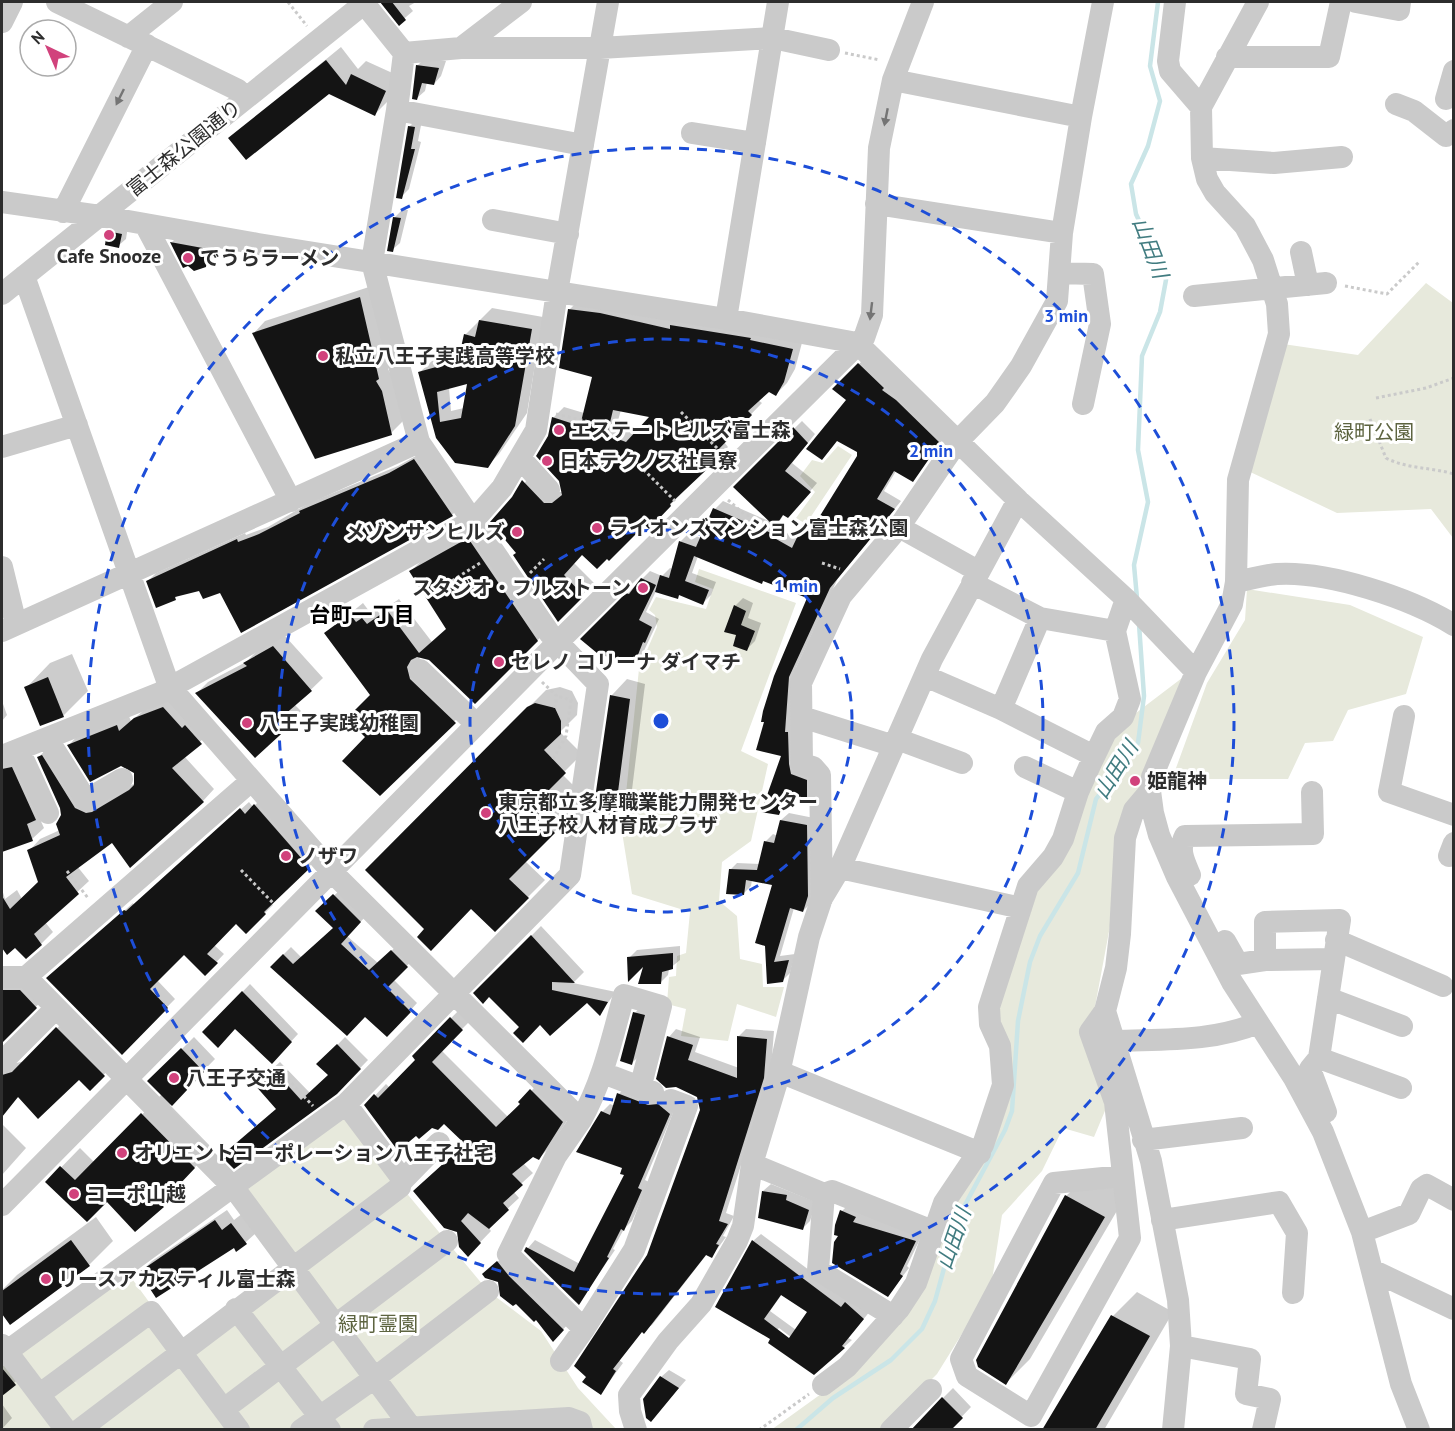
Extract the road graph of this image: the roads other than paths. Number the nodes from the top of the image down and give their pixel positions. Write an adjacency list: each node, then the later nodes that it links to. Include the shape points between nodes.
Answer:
1 (12, 2): 15 (street)
2 (57, 2): 17 (street)
3 (172, 2): 17 (street)
4 (364, 2): 21 (street); 24 (street, 富士森公園通り)
5 (521, 2): 18 (street)
6 (608, 2): 19 (street)
7 (778, 2): 16 (street)
8 (923, 2): 23 (street)
9 (1103, 2): 28 (street)
10 (1175, 2): 26 (street, via 1170,71)
11 (1258, 2): 22 (street)
12 (1341, 2): 22 (street, via 1329,57)
13 (1356, 2): 14 (street, via 1399,10)
14 (1400, 2)
15 (2, 22)
16 (773, 38): 19 (street); 20 (street); 31 (street)
17 (137, 41): 24 (street, via 238,90); 37 (street, one-way to 37)
18 (461, 48): 19 (street); 21 (street)
19 (600, 48): 32 (street)
20 (829, 50)
21 (404, 53): 27 (street)
22 (1227, 57): 26 (street)
23 (889, 71): 28 (street); 36 (street, one-way to 36)
24 (245, 98): 38 (street, 富士森公園通り)
25 (1396, 104): 29 (street, via 1414,111 1446,136)
26 (1201, 107): 34 (street)
27 (397, 110): 32 (street); 44 (street)
28 (1081, 117): 41 (street)
29 (1454, 130)
30 (692, 134): 31 (street)
31 (755, 143): 51 (street)
32 (583, 145): 42 (street)
33 (1342, 157): 34 (street, via 1274,164)
34 (1202, 158): 47 (street, via 1207,179 1245,226)
35 (2, 202): 37 (street)
36 (876, 204): 41 (street); 52 (street, one-way to 52, via 872,315 864,338)
37 (63, 212): 38 (street)
38 (100, 216): 40 (street); 46 (street, 富士森公園通り)
39 (493, 220): 42 (street)
40 (145, 224): 44 (street); 61 (street)
41 (1062, 233): 45 (street)
42 (568, 234): 48 (street)
43 (1301, 252): 47 (street, via 1317,284)
44 (372, 262): 48 (street); 55 (street)
45 (1059, 273): 53 (street, via 1093,274 1100,324); 56 (street, via 1058,301 1021,366 995,403)
46 (24, 276): 49 (street, 富士森公園通り); 54 (street)
47 (1274, 289): 50 (street); 67 (street, via 1280,322 1276,350 1238,480)
48 (557, 292): 51 (street); 58 (street, via 536,430)
49 (2, 294)
50 (1194, 296)
51 (726, 319): 52 (street)
52 (857, 343): 56 (street); 73 (street)
53 (1083, 404)
54 (77, 425): 57 (street); 65 (street)
55 (419, 442): 61 (street); 62 (street)
56 (957, 442): 60 (street); 63 (street)
57 (2, 447)
58 (520, 458): 59 (street); 62 (street, via 502,488)
59 (549, 490)
60 (1018, 500): 66 (street); 68 (street)
61 (291, 501): 65 (street)
62 (474, 520): 73 (street); 77 (street)
63 (900, 527): 66 (street); 80 (street, via 842,596 801,683)
64 (2, 567): 71 (street)
65 (129, 574): 71 (street); 77 (street)
66 (975, 577): 69 (street); 76 (street)
67 (1236, 582): 70 (street, via 1277,574 1312,576 1395,597); 75 (street, via 1228,616)
68 (1126, 599): 72 (street); 75 (street)
69 (1040, 618): 72 (street); 78 (street)
70 (1454, 625)
71 (9, 627)
72 (1115, 631): 85 (street, via 1131,699 1123,717 1106,732)
73 (558, 642): 81 (street); 105 (street, via 598,684 570,875)
74 (420, 670): 81 (street)
75 (1196, 672): 90 (street, via 1152,777)
76 (925, 676): 78 (street); 83 (street)
77 (169, 686): 82 (street); 89 (street)
78 (1001, 709): 85 (street)
79 (1404, 716): 94 (street, via 1389,792)
80 (802, 717): 83 (street); 97 (street, via 802,764 820,775)
81 (476, 724): 96 (street)
82 (48, 738): 84 (street); 88 (street, via 86,800)
83 (895, 742): 86 (street); 95 (street)
84 (10, 753): 93 (street)
85 (1094, 756): 91 (street)
86 (962, 764)
87 (1025, 766): 91 (street)
88 (122, 779)
89 (251, 781): 96 (street); 103 (street)
90 (1150, 791): 98 (street, via 1159,835); 108 (street, via 1134,810 1125,838 1120,934)
91 (1078, 792): 99 (street, via 1063,839 1028,886)
92 (1312, 792): 98 (street, via 1313,834 1185,836 1182,855)
93 (48, 813)
94 (1454, 814)
95 (840, 868): 97 (street); 99 (street)
96 (331, 871): 105 (street); 116 (street)
97 (822, 900): 114 (street, via 800,971)
98 (1196, 903): 101 (street, via 1238,964); 109 (street, via 1232,982)
99 (1021, 908): 125 (street, via 989,1007 990,1024 1000,1046 1003,1085)
100 (1335, 950): 101 (street); 101 (street, via 1340,920 1265,922); 104 (street); 106 (street)
101 (1264, 960)
102 (2, 977): 103 (street)
103 (26, 977): 107 (street)
104 (1443, 986)
105 (454, 993): 119 (street); 120 (street)
106 (1328, 998): 110 (street); 112 (street)
107 (56, 1008): 113 (street); 116 (street)
108 (1105, 1011): 111 (street); 127 (street, via 1090,1032 1115,1102)
109 (1258, 1023): 111 (street, via 1204,1038); 122 (street)
110 (1402, 1026)
111 (1115, 1041): 123 (street)
112 (1319, 1058): 117 (street); 122 (street, via 1310,1069 1330,1123)
113 (2, 1062)
114 (780, 1072): 125 (street); 126 (street)
115 (603, 1073): 118 (street); 118 (street, via 624,995 661,1006); 120 (street)
116 (125, 1079): 129 (street); 132 (street)
117 (1401, 1088)
118 (655, 1092): 145 (street, via 687,1106 634,1250)
119 (346, 1104): 124 (street, via 403,1180); 129 (street)
120 (581, 1120): 145 (street, via 556,1156 508,1254)
121 (1242, 1128): 123 (street)
122 (1322, 1130): 135 (street)
123 (1143, 1140): 133 (street)
124 (439, 1143)
125 (980, 1153): 134 (street, via 947,1197)
126 (752, 1164): 130 (street); 165 (street, via 743,1226 724,1268 701,1304 629,1395)
127 (1123, 1176): 127 (street, via 1130,1238 1031,1416 967,1376 961,1359 1054,1183)
128 (400, 1187): 137 (street)
129 (234, 1188): 137 (street); 147 (street)
130 (824, 1194): 134 (street, via 832,1191); 143 (street, via 818,1270)
131 (1454, 1200): 135 (street, via 1427,1185 1409,1214)
132 (2, 1205)
133 (1162, 1220): 140 (street, via 1279,1202 1297,1233); 146 (street, via 1178,1300)
134 (935, 1232): 143 (street, via 916,1283)
135 (1362, 1232): 138 (street)
136 (447, 1241): 144 (street)
137 (293, 1266): 142 (street); 144 (street)
138 (1374, 1271): 141 (street); 168 (street, via 1401,1384)
139 (488, 1291): 151 (street)
140 (1293, 1293)
141 (1454, 1309)
142 (236, 1310): 148 (street); 150 (street)
143 (893, 1316): 152 (street, via 847,1367)
144 (338, 1326): 150 (street); 151 (street)
145 (584, 1329): 149 (street)
146 (1181, 1346): 157 (street); 167 (street, via 1250,1359 1246,1394 1270,1399)
147 (3, 1350): 154 (street)
148 (182, 1352): 154 (street, via 151,1312); 155 (street); 160 (street)
149 (561, 1361)
150 (281, 1368): 155 (street); 156 (street)
151 (376, 1377): 156 (street); 158 (street)
152 (823, 1384)
153 (931, 1390): 166 (street)
154 (40, 1394): 159 (street)
155 (224, 1409): 161 (street)
156 (324, 1423): 162 (street)
157 (1169, 1425)
158 (411, 1428): 163 (street); 164 (street, via 569,1418 580,1422)
159 (66, 1430)
160 (79, 1430)
161 (239, 1430)
162 (301, 1430)
163 (374, 1430)
164 (582, 1430)
165 (636, 1430)
166 (891, 1430)
167 (1263, 1430)
168 (1419, 1430)

